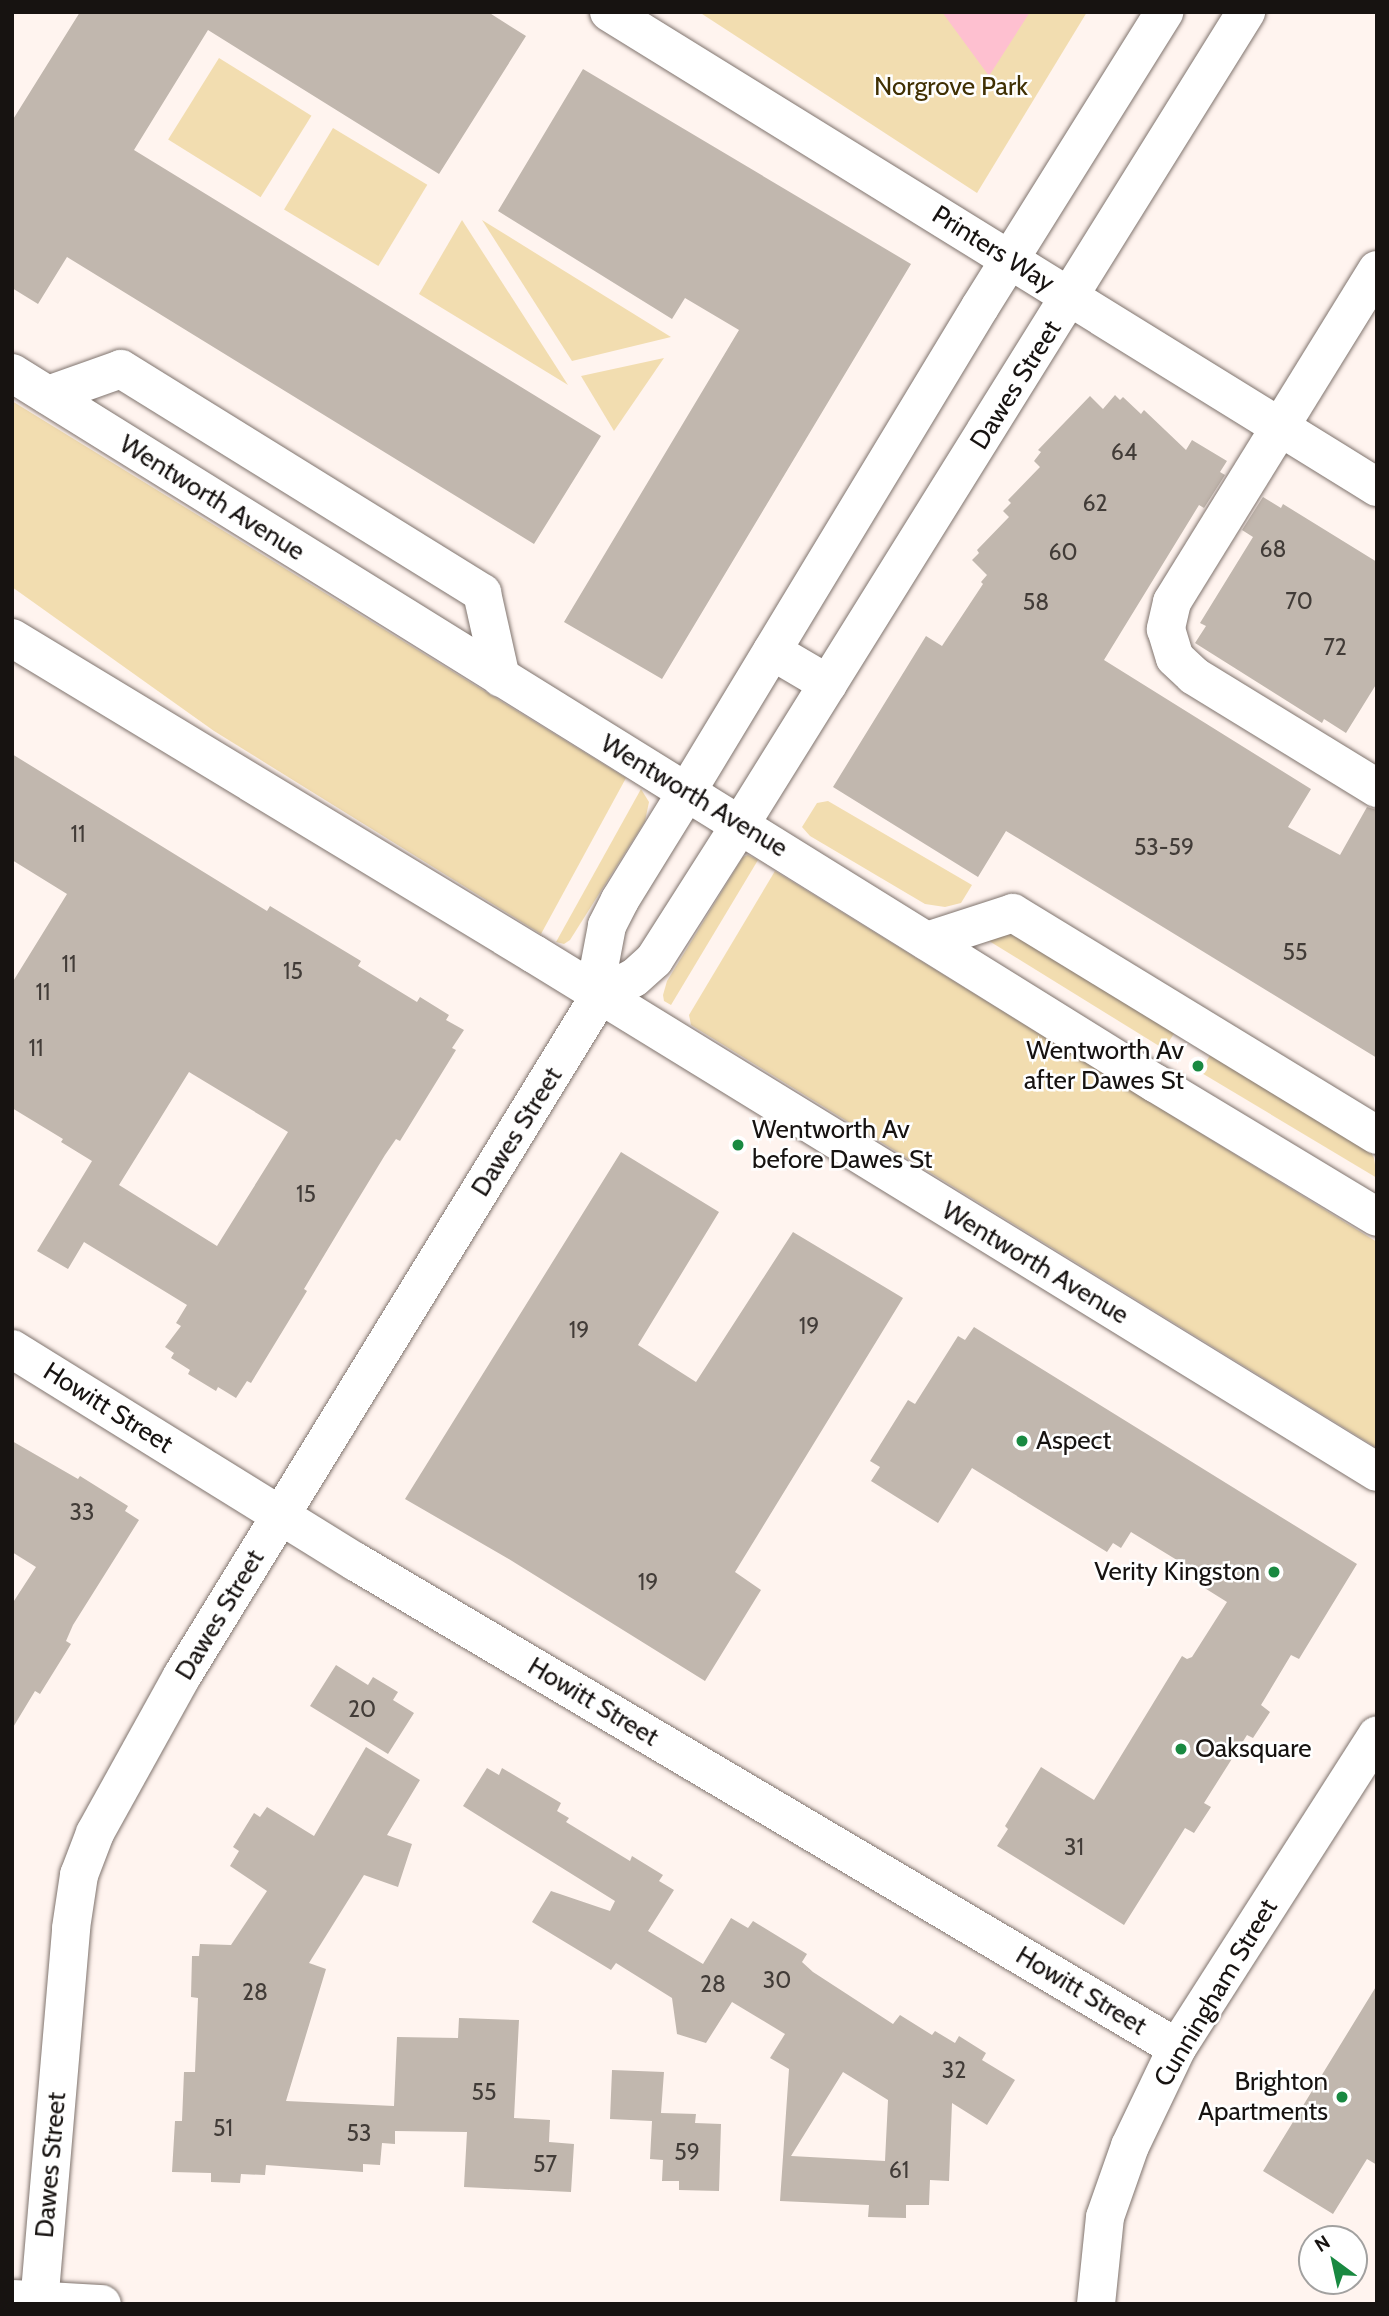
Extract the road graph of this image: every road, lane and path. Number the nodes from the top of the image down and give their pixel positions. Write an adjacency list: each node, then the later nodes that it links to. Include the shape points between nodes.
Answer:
1 (609, 12): 4 (street, Printers Way)
2 (1164, 12): 4 (street)
3 (1245, 12): 6 (street, Dawes Street)
4 (1009, 259): 6 (street, Printers Way); 12 (street)
5 (1377, 270): 9 (street)
6 (1071, 297): 9 (street, Printers Way); 14 (street, Dawes Street)
7 (12, 373): 8 (street, Wentworth Avenue)
8 (48, 395): 13 (street, Wentworth Avenue); 13 (street, via 121,369 471,586 482,593)
9 (1281, 427): 10 (street, Printers Way); 15 (street, via 1172,602 1167,639 1175,658 1194,676)
10 (1377, 487)
11 (12, 638): 19 (street, Wentworth Avenue)
12 (772, 651): 14 (street); 16 (street)
13 (501, 678): 16 (street, Wentworth Avenue)
14 (828, 684): 17 (street, Dawes Street)
15 (1377, 788)
16 (686, 793): 17 (street, Wentworth Avenue); 19 (street, via 607,926 599,968)
17 (740, 825): 18 (street, Wentworth Avenue); 19 (street, Dawes Street, via 654,960 634,978)
18 (928, 941): 20 (street, via 1013,913); 21 (street, Wentworth Avenue)
19 (600, 995): 23 (street, Wentworth Avenue); 24 (street, Dawes Street)
20 (1377, 1135)
21 (1377, 1217)
22 (12, 1349): 24 (street, Howitt Street)
23 (1373, 1474)
24 (281, 1514): 26 (street, Howitt Street); 27 (street, Dawes Street, via 182,1676 95,1833 79,1875)
25 (1375, 1735): 26 (street, Cunningham Street)
26 (1177, 2049): 29 (street, Cunningham Street, via 1130,2146 1105,2217)
27 (30, 2301): 28 (street)
28 (102, 2304)
29 (1096, 2304)

